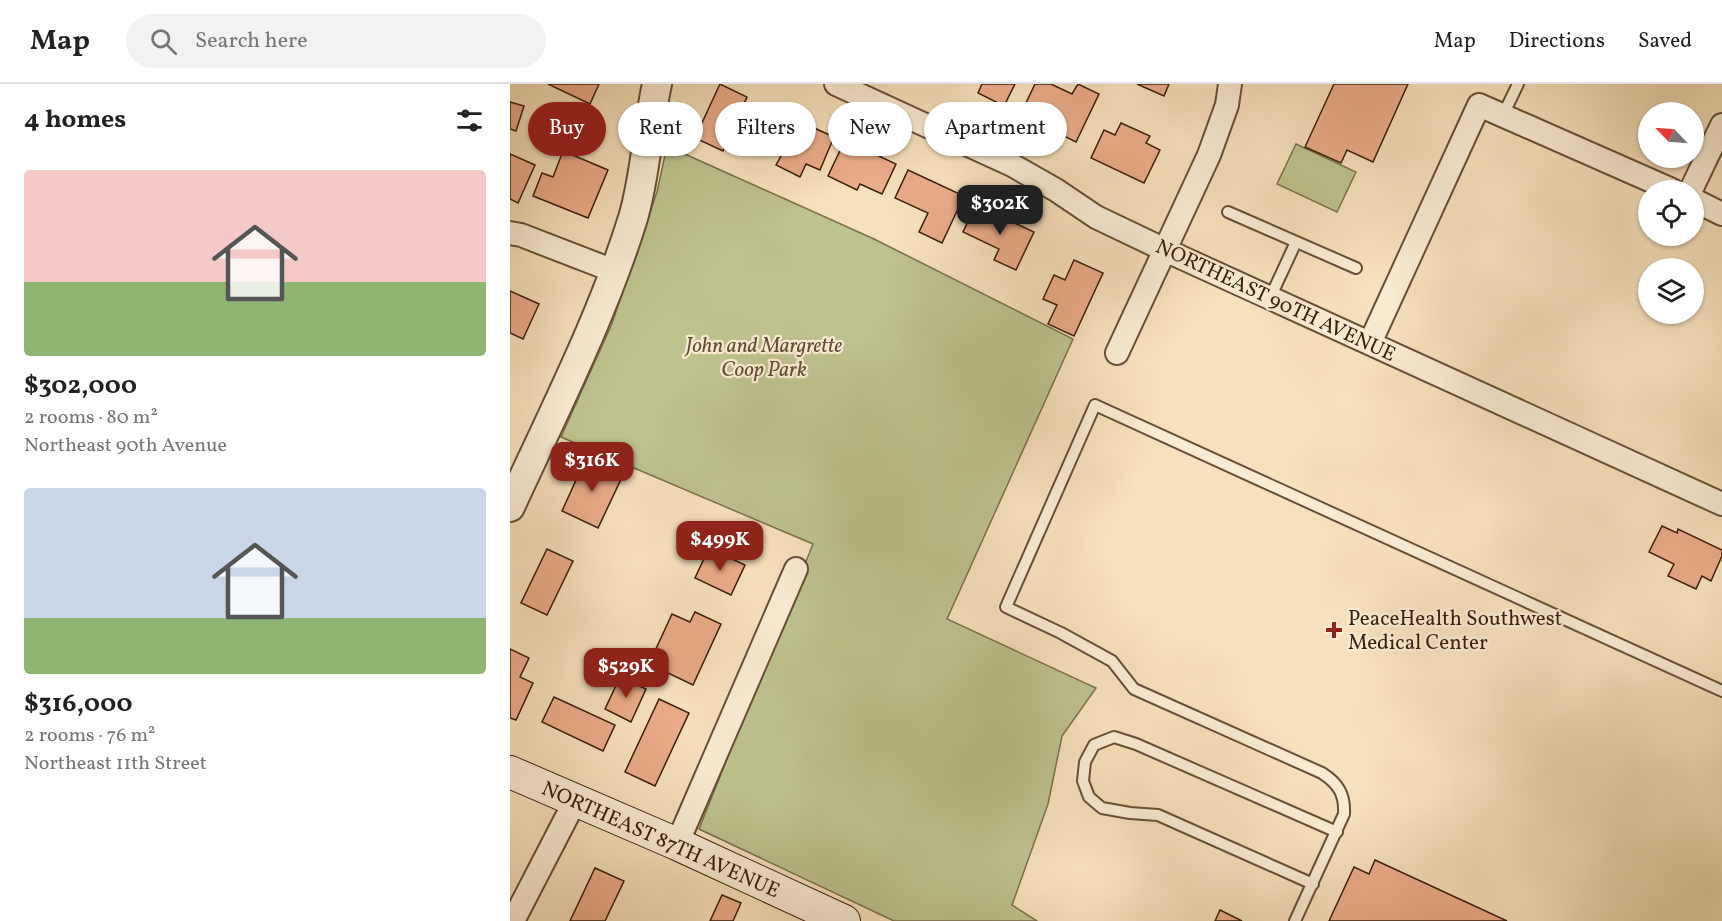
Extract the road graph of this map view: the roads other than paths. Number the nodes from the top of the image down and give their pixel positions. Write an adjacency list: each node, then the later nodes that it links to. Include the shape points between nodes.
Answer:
1 (657, 84): 16 (street, via 643,180)
2 (836, 84): 14 (street, NORTHEAST 90TH AVENUE, via 1012,165 1096,217)
3 (1230, 84): 14 (street, via 1227,105 1209,154)
4 (1518, 84): 5 (lane)
5 (1503, 116): 7 (street); 18 (street, via 1479,105)
6 (1722, 125): 8 (street)
7 (1649, 180)
8 (1696, 180)
9 (1704, 205): 11 (street)
10 (1228, 212): 13 (lane)
11 (1722, 214)
12 (510, 233): 16 (street)
13 (1296, 242): 15 (lane); 17 (lane)
14 (1165, 250): 17 (street, NORTHEAST 90TH AVENUE); 19 (street)
15 (1356, 268)
16 (614, 271): 21 (street)
17 (1270, 298): 18 (street, NORTHEAST 90TH AVENUE)
18 (1370, 343): 20 (street, NORTHEAST 90TH AVENUE)
19 (1117, 353)
20 (1722, 503)
21 (510, 507)
22 (796, 569): 27 (street)
23 (1722, 691): 26 (lane, via 1095,405 1006,607 1112,661 1134,689 1333,780 1345,802)
24 (510, 772): 25 (main road, NORTHEAST 87TH AVENUE)
25 (575, 801): 27 (main road, NORTHEAST 87TH AVENUE); 30 (street)
26 (1337, 832): 28 (lane); 28 (lane, via 1114,737 1094,745 1085,762 1083,781 1089,797 1102,808 1158,815)
27 (677, 844): 29 (main road, NORTHEAST 87TH AVENUE)
28 (1313, 884): 31 (lane)
29 (824, 917)
30 (513, 921)
31 (1295, 921)

